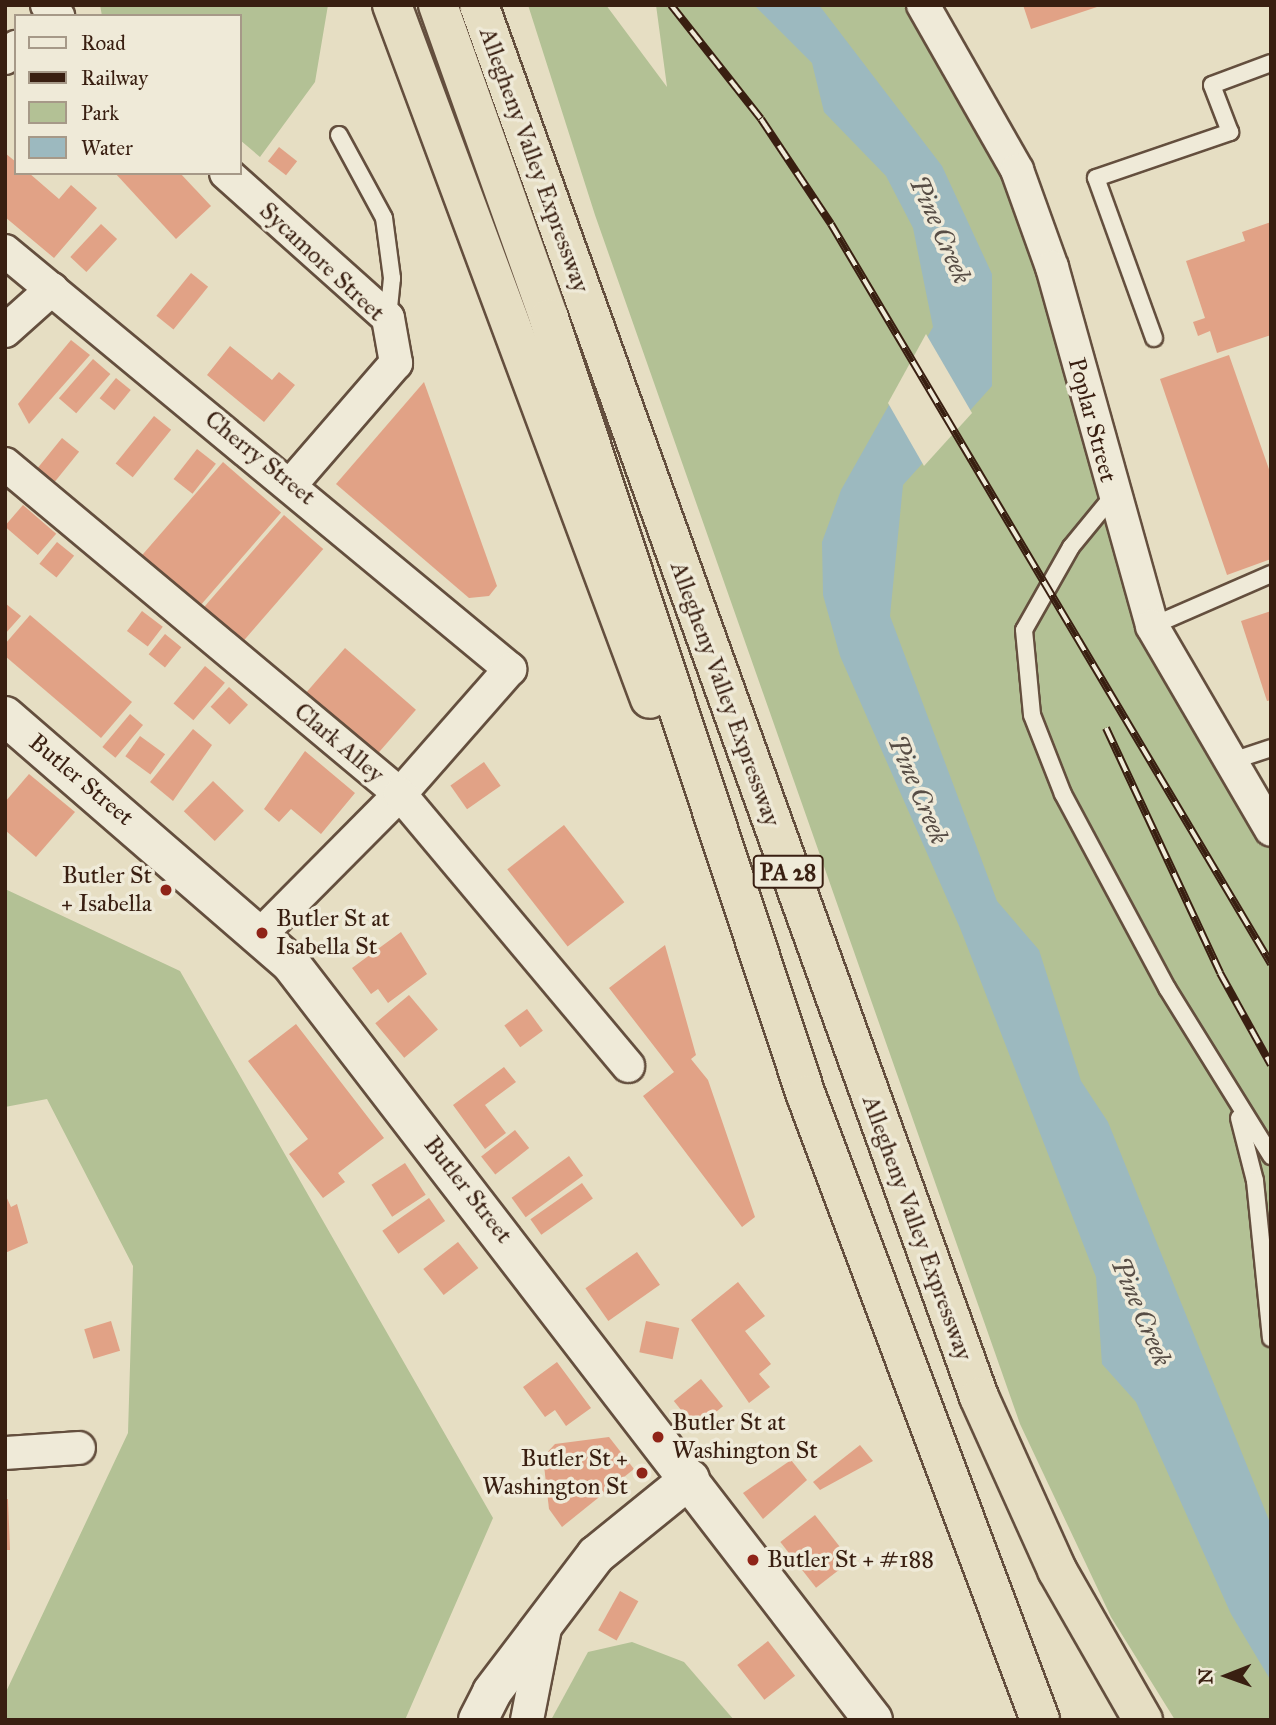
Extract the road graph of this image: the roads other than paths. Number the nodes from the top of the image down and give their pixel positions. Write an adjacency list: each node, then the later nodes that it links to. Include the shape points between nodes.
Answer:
1 (392, 5): 25 (highway, via 585,535)
2 (438, 5): 25 (highway, Allegheny Valley Expressway / PA 28, via 549,318)
3 (479, 5): 37 (highway, Allegheny Valley Expressway / PA 28, via 979,1397 1057,1570)
4 (923, 5): 15 (street, Poplar Street, via 1017,170 1052,267)
5 (1271, 63): 12 (lane, via 1212,85 1230,132 1096,178)
6 (339, 135): 10 (lane, via 384,218 392,278)
7 (228, 175): 10 (street, Sycamore Street)
8 (5, 251): 9 (street, Cherry Street)
9 (52, 289): 11 (street); 14 (street, Cherry Street)
10 (388, 318): 14 (street, Sycamore Street, via 396,363)
11 (5, 331)
12 (1154, 338)
13 (5, 464): 21 (street, Clark Alley)
14 (292, 483): 21 (street, Cherry Street, via 510,669)
15 (1112, 498): 17 (street, Poplar Street); 26 (lane, via 1071,547 1024,630 1031,715 1063,794)
16 (1271, 574): 17 (lane)
17 (1152, 625): 20 (street, Poplar Street)
18 (14, 729): 23 (street, Butler Street)
19 (1271, 748): 20 (lane)
20 (1232, 761): 22 (street, Poplar Street)
21 (400, 794): 23 (street); 24 (street, Clark Alley)
22 (1271, 830)
23 (262, 933): 31 (street, Butler Street, via 354,1041)
24 (628, 1066)
25 (806, 1095): 36 (highway, Allegheny Valley Expressway / PA 28)
26 (1237, 1109): 27 (lane); 28 (lane, via 1255,1181)
27 (1271, 1156)
28 (1271, 1338)
29 (79, 1448): 30 (street)
30 (5, 1453)
31 (690, 1479): 32 (street, via 596,1555); 35 (street, Butler Street)
32 (548, 1615): 33 (street); 34 (street)
33 (478, 1720)
34 (527, 1720)
35 (873, 1720)
36 (1040, 1720)
37 (1143, 1720)

